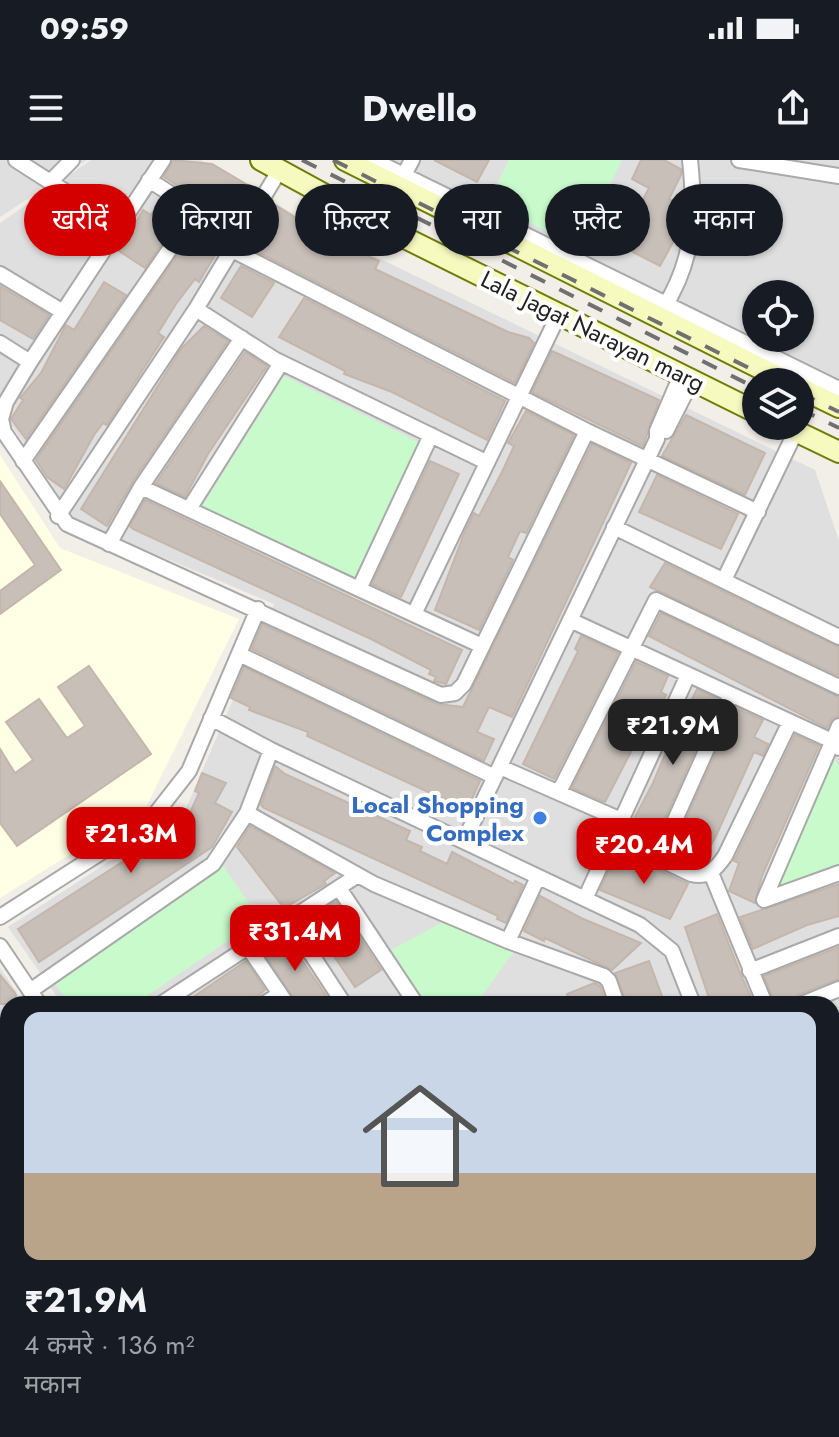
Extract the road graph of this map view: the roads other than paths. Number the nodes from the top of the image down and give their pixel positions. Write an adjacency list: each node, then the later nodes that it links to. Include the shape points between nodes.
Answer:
1 (16, 160): 14 (street)
2 (72, 160): 14 (street)
3 (163, 160): 13 (street)
4 (261, 160): 11 (main road, Lala Jagat Narayan marg)
5 (345, 160): 15 (main road, Lala Jagat Narayan marg)
6 (373, 160): 15 (street)
7 (412, 160): 15 (street)
8 (690, 160): 26 (street, via 696,210 685,262)
9 (739, 160): 10 (street)
10 (774, 163): 12 (street)
11 (279, 171): 18 (street); 28 (main road, Lala Jagat Narayan marg)
12 (839, 176)
13 (149, 180): 17 (street); 19 (street)
14 (50, 182): 16 (street)
15 (401, 182): 26 (main road, Lala Jagat Narayan marg)
16 (53, 184)
17 (155, 184)
18 (271, 184)
19 (136, 200)
20 (99, 256): 27 (street)
21 (165, 256): 46 (street)
22 (229, 256): 25 (street)
23 (258, 256): 36 (street)
24 (0, 274): 27 (street)
25 (196, 309): 29 (street); 51 (street)
26 (663, 310): 33 (main road, Lala Jagat Narayan marg); 35 (street)
27 (63, 312): 31 (street)
28 (559, 314): 34 (main road, Lala Jagat Narayan marg); 36 (street)
29 (242, 338): 32 (street); 48 (street)
30 (0, 343): 31 (street)
31 (30, 362): 46 (street, via 1,419)
32 (281, 363): 41 (street); 49 (street)
33 (764, 368)
34 (687, 378): 38 (main road, Lala Jagat Narayan marg); 45 (street, via 664,435)
35 (839, 389)
36 (518, 395): 40 (street); 47 (street)
37 (814, 395): 39 (main road)
38 (742, 405)
39 (839, 407)
40 (587, 431): 45 (street); 60 (street)
41 (431, 435): 47 (street); 55 (street)
42 (786, 440): 50 (street)
43 (813, 440): 44 (main road)
44 (839, 452)
45 (648, 459): 50 (street); 52 (street)
46 (23, 461): 51 (street)
47 (486, 462): 57 (street)
48 (141, 487): 49 (street); 53 (street)
49 (189, 509): 55 (street)
50 (758, 512): 54 (street)
51 (58, 516): 53 (street)
52 (614, 527): 54 (street); 58 (street)
53 (109, 544): 56 (street)
54 (724, 580): 59 (street)
55 (359, 589): 57 (street)
56 (258, 609): 60 (street, via 441,695 455,693 464,684); 62 (street)
57 (415, 612): 60 (street)
58 (570, 620): 61 (street); 71 (street)
59 (839, 637)
60 (482, 646)
61 (630, 648): 63 (street); 64 (street, via 656,600); 72 (street)
62 (239, 654): 66 (street); 71 (street)
63 (688, 675): 65 (street); 74 (street)
64 (839, 687)
65 (731, 695): 67 (street); 77 (street)
66 (211, 718): 70 (street); 84 (street, via 189,771 150,821)
67 (790, 722): 69 (street); 78 (street, via 725,856)
68 (839, 726): 69 (street)
69 (835, 745): 79 (street, via 764,900)
70 (271, 750): 73 (street); 76 (street)
71 (497, 772): 72 (street); 76 (street)
72 (559, 792): 74 (street)
73 (247, 813): 80 (street); 91 (street, via 201,875)
74 (621, 820): 75 (street)
75 (613, 837): 77 (street); 83 (street)
76 (464, 841): 81 (street)
77 (658, 858): 78 (street, via 691,874)
78 (711, 873): 90 (street)
79 (839, 873)
80 (358, 875): 82 (street); 87 (street)
81 (538, 877): 83 (street); 87 (street)
82 (339, 888): 85 (street); 96 (street)
83 (585, 899): 98 (street, via 656,936 672,951)
84 (0, 917)
85 (289, 920): 89 (street); 95 (street)
86 (839, 936): 90 (street)
87 (508, 941): 97 (street, via 604,976)
88 (0, 946): 91 (street)
89 (248, 947): 93 (street); 94 (street)
90 (750, 971): 99 (street)
91 (30, 991): 92 (street)
92 (33, 996)
93 (173, 996)
94 (281, 996)
95 (339, 996)
96 (411, 996)
97 (614, 996)
98 (690, 996)
99 (761, 996)

